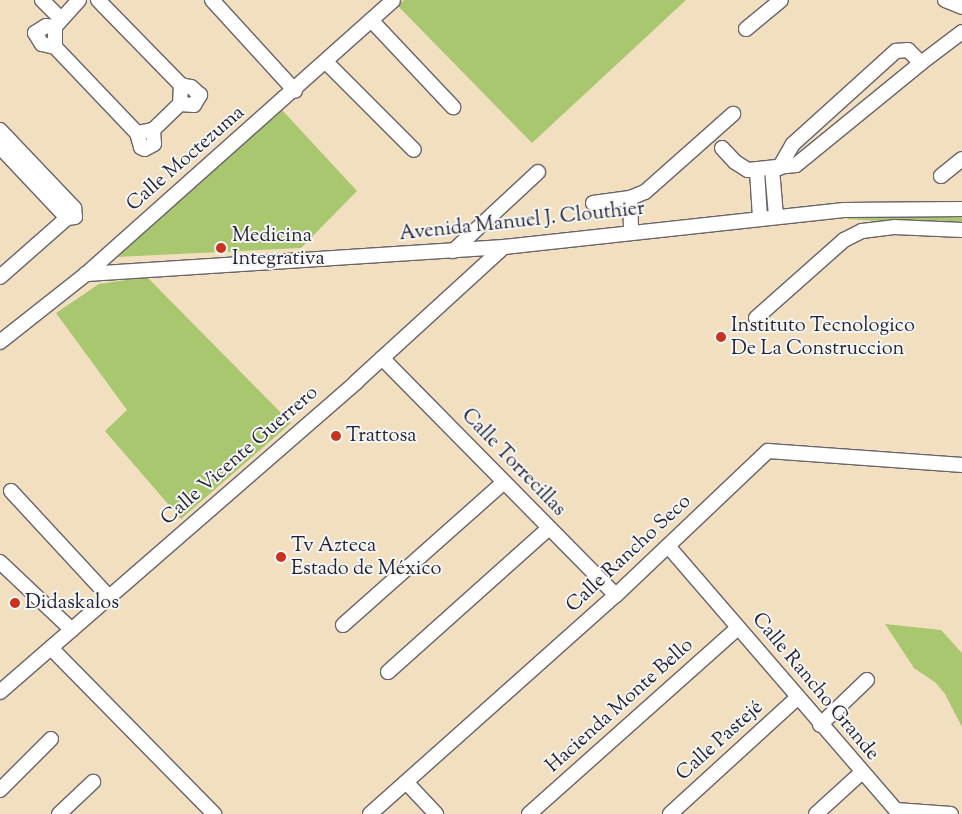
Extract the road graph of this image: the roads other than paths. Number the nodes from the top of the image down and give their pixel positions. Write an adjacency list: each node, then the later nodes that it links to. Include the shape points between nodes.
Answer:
1 (42, 0): 10 (street)
2 (79, 0): 10 (street)
3 (100, 0): 13 (street, via 181,85 180,104 153,130 137,133)
4 (212, 0): 16 (street)
5 (393, 0): 9 (street, Calle Moctezuma)
6 (781, 0): 11 (street)
7 (945, 0): 8 (street)
8 (962, 7)
9 (372, 20): 14 (street, Calle Moctezuma); 17 (street)
10 (58, 23): 13 (street); 13 (street, via 35,34 42,44)
11 (746, 30)
12 (962, 32): 15 (street)
13 (55, 47)
14 (326, 62): 16 (street, Calle Moctezuma); 22 (street)
15 (921, 63): 24 (street, via 810,156 796,165); 24 (street, via 908,50 896,51 793,144)
16 (295, 91): 37 (street, Calle Moctezuma)
17 (453, 107)
18 (733, 114): 28 (street, via 657,183)
19 (0, 130): 21 (street)
20 (722, 148): 25 (street, via 740,166)
21 (5, 150): 38 (street, via 67,218)
22 (414, 150)
23 (962, 159): 27 (street)
24 (775, 168): 25 (street); 31 (street)
25 (757, 171): 32 (street)
26 (538, 172): 36 (street)
27 (941, 176)
28 (630, 198): 29 (street); 34 (street)
29 (593, 203)
30 (962, 209): 31 (street, Avenida Manuel J. Clouthier, via 844,210)
31 (776, 216): 32 (street, Avenida Manuel J. Clouthier)
32 (760, 218): 34 (street, Avenida Manuel J. Clouthier)
33 (962, 230): 39 (street, via 894,227 862,231 844,240)
34 (631, 231): 35 (street, Avenida Manuel J. Clouthier)
35 (504, 247): 36 (street, Avenida Manuel J. Clouthier); 41 (street, Calle Vicente Guerrero)
36 (453, 251): 37 (street, Avenida Manuel J. Clouthier)
37 (86, 274): 40 (street, Calle Moctezuma)
38 (0, 277)
39 (756, 318)
40 (0, 342)
41 (382, 358): 43 (street, Calle Torrecillas); 49 (street, Calle Vicente Guerrero)
42 (962, 464): 46 (street, Calle Rancho Seco, via 768,451)
43 (504, 482): 45 (street, Calle Torrecillas); 50 (street)
44 (11, 491): 49 (street)
45 (549, 528): 48 (street, Calle Torrecillas); 54 (street)
46 (668, 546): 48 (street, Calle Rancho Seco); 51 (street, Calle Rancho Grande)
47 (0, 562): 52 (street)
48 (616, 595): 62 (street, Calle Rancho Seco)
49 (109, 597): 52 (street, Calle Vicente Guerrero)
50 (343, 625)
51 (738, 628): 57 (street, Calle Rancho Grande); 69 (street, Hacienda Monte Bello)
52 (72, 630): 53 (street, Calle Vicente Guerrero)
53 (51, 648): 56 (street, Calle Vicente Guerrero); 66 (street)
54 (388, 672)
55 (867, 680): 58 (street)
56 (0, 692)
57 (797, 698): 58 (street, Calle Rancho Grande); 70 (street, Calle Pastejé)
58 (820, 725): 60 (street, Calle Rancho Grande)
59 (51, 739): 63 (street)
60 (861, 773): 64 (street, Calle Rancho Grande); 71 (street)
61 (93, 782): 65 (street)
62 (406, 782): 67 (street, Calle Rancho Seco); 68 (street)
63 (0, 790)
64 (897, 812): 72 (street, Calle Rancho Grande)
65 (59, 814)
66 (214, 814)
67 (370, 814)
68 (436, 814)
69 (529, 814)
70 (670, 814)
71 (816, 814)
72 (951, 814)

